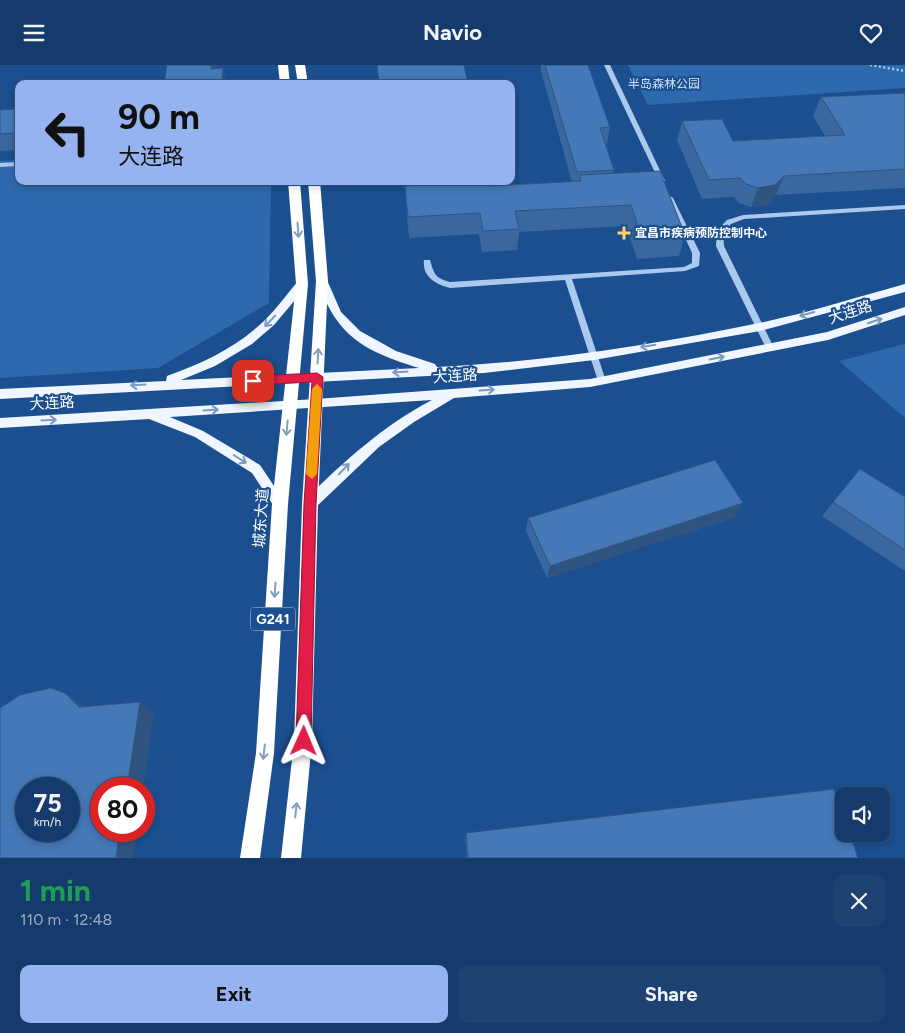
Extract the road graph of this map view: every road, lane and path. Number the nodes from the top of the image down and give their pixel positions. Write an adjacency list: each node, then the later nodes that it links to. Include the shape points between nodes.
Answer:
1 (283, 65): 6 (highway)
2 (300, 65): 7 (highway)
3 (608, 65): 13 (street)
4 (870, 65): 5 (path)
5 (905, 71)
6 (285, 80)
7 (302, 80)
8 (15, 164): 9 (street)
9 (0, 165)
10 (294, 185): 18 (highway, 城东大道 / G241, one-way to 18)
11 (314, 185): 17 (highway, G241)
12 (655, 187): 13 (street)
13 (664, 187): 16 (street, via 696,253 696,264 685,269)
14 (905, 207): 21 (lane, via 743,217 728,222 719,232 720,247)
15 (427, 262): 16 (street, via 429,274 438,282 450,285)
16 (568, 277): 23 (street)
17 (322, 279): 24 (main road, via 337,314 360,336 405,360); 25 (highway, G241, one-way to 17)
18 (302, 284): 26 (highway, 城东大道 / G241); 28 (main road, one-way to 28, via 269,322 236,350 204,368)
19 (905, 288): 21 (main road, 大连路, one-way to 21)
20 (905, 311): 22 (main road, 大连路, one-way to 20, via 828,337)
21 (760, 327): 22 (lane); 23 (main road, 大连路, one-way to 23)
22 (770, 348): 27 (main road, 大连路, one-way to 22)
23 (594, 356): 24 (main road, 大连路, via 484,369); 27 (street)
24 (440, 370): 25 (main road, 大连路, one-way to 25)
25 (317, 377): 26 (main road, 大连路); 31 (highway, G241)
26 (291, 379): 28 (main road, 大连路); 32 (highway, 城东大道 / G241)
27 (602, 381): 29 (main road, 大连路, one-way to 27)
28 (157, 384): 30 (main road, 大连路, one-way to 30)
29 (456, 392): 31 (main road, 大连路); 36 (main road, one-way to 29, via 350,462 388,431)
30 (0, 393)
31 (316, 404): 32 (main road, 大连路); 36 (highway, G241)
32 (290, 405): 33 (main road, 大连路, one-way to 32); 35 (highway, 城东大道 / G241, one-way to 35)
33 (149, 414): 34 (main road, 大连路, one-way to 33); 35 (main road, one-way to 35, via 199,433 256,469)
34 (0, 423)
35 (280, 504): 37 (highway, 城东大道 / G241, one-way to 37, via 265,753)
36 (310, 504): 38 (highway, G241, one-way to 36, via 304,741)
37 (250, 858)
38 (291, 858)

